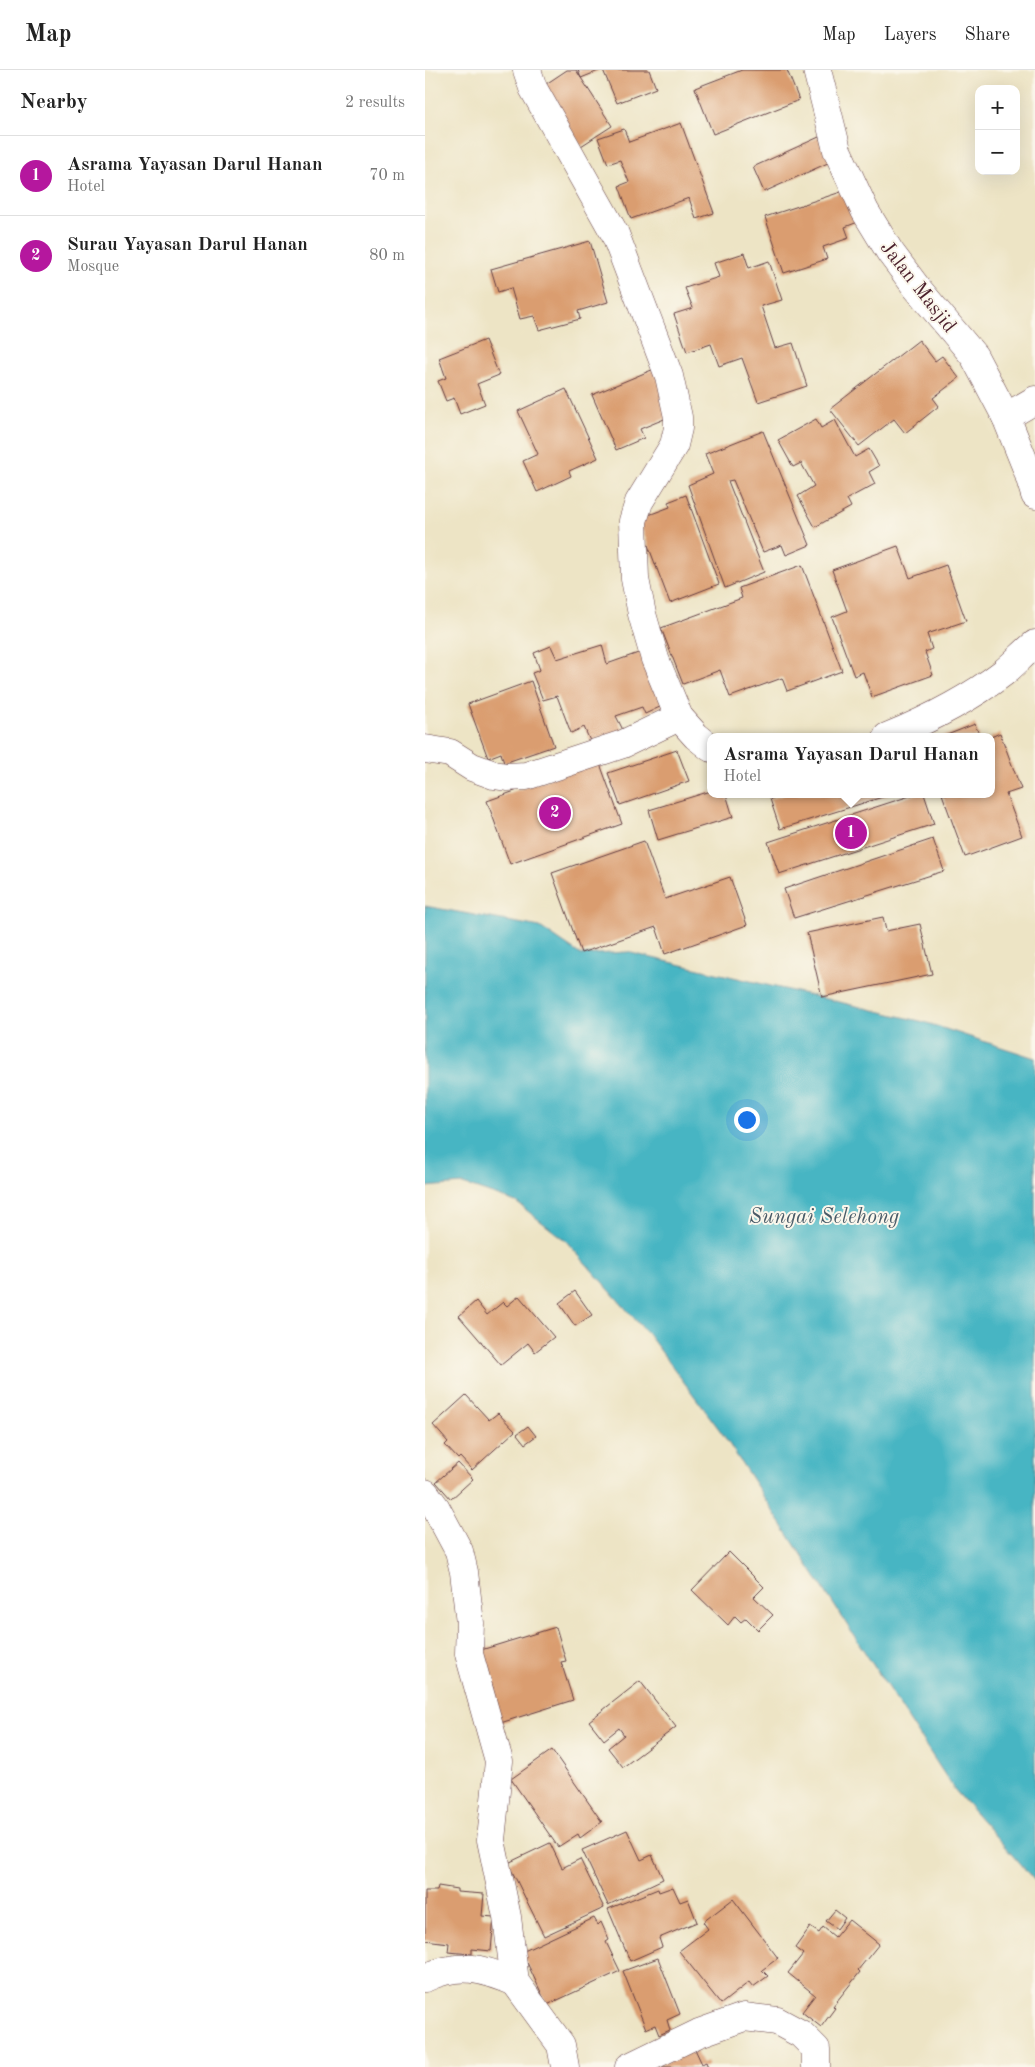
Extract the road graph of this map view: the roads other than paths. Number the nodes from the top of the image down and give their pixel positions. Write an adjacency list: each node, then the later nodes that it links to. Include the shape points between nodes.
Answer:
1 (527, 70): 7 (street, via 533,88 615,234 669,376 678,417 674,445 639,502 633,521 632,546 642,614 655,659)
2 (817, 70): 4 (street, Jalan Masjid, via 837,150 865,211 890,252 973,356)
3 (1035, 400): 4 (street)
4 (1006, 417): 5 (street, Jalan Masjid)
5 (1035, 495)
6 (1035, 644): 8 (street, via 981,688 939,714)
7 (679, 717): 9 (street); 10 (street, via 623,744 526,776 507,778 494,775 472,767 450,753)
8 (896, 733)
9 (707, 745)
10 (425, 749)
11 (425, 1493): 13 (street, via 459,1551 470,1623 469,1654 499,1761 491,1840 507,1917)
12 (425, 1978): 13 (street, via 457,1968 489,1971)
13 (515, 1982): 14 (street, via 561,2045)
14 (565, 2067)
15 (629, 2067): 16 (street, via 699,2033 743,2017 777,2021 801,2034 816,2050)
16 (816, 2067)

